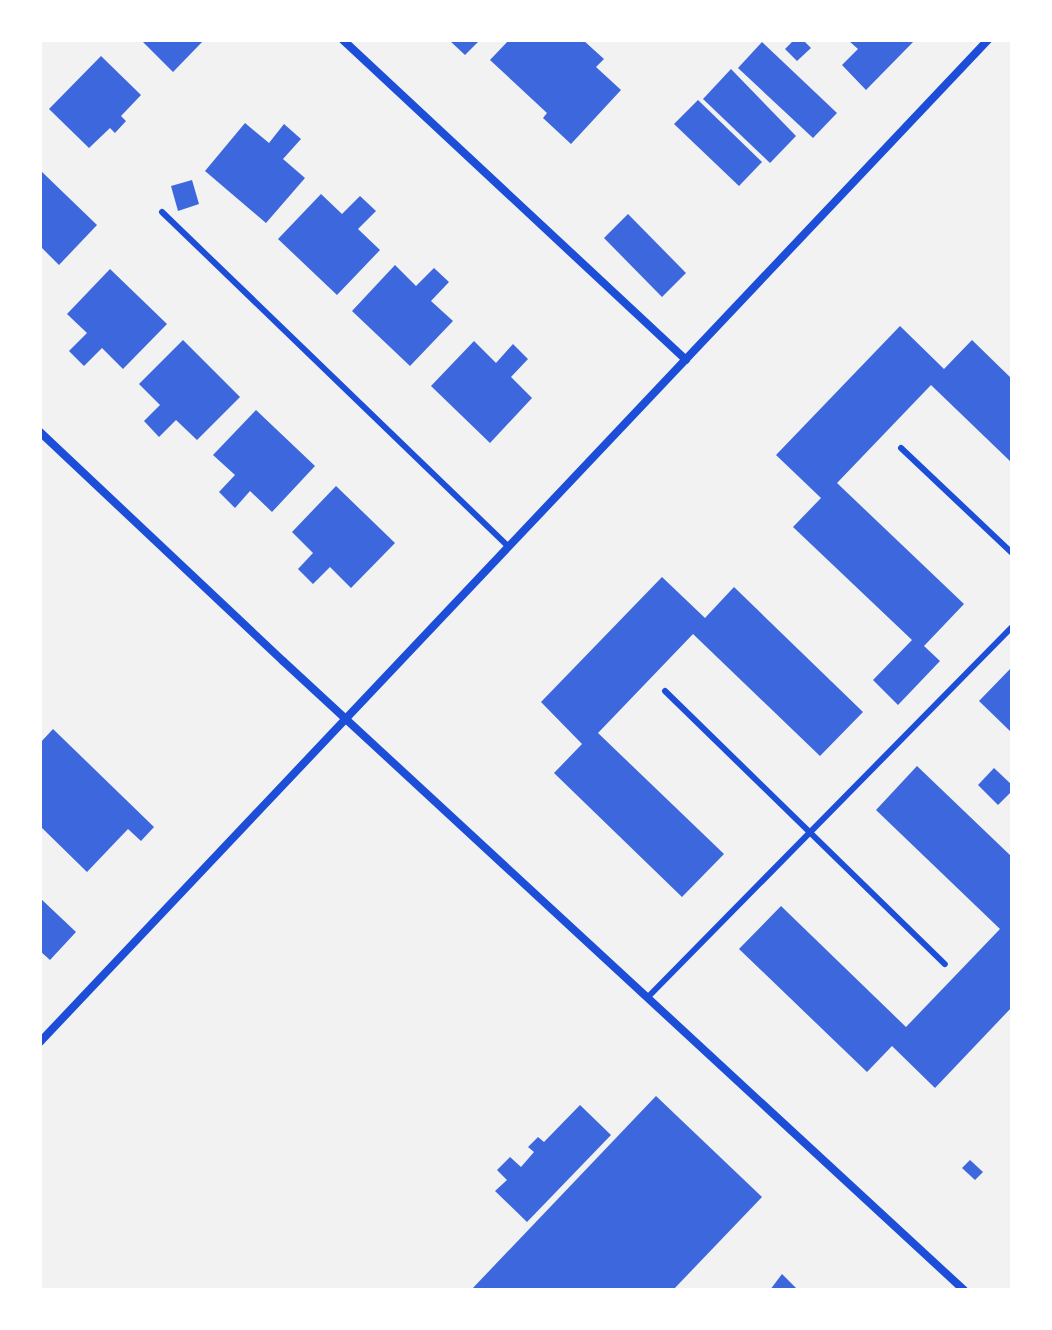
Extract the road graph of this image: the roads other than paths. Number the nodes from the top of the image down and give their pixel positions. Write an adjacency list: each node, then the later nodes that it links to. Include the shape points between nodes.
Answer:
1 (343, 40): 4 (street)
2 (988, 40): 4 (street)
3 (162, 212): 7 (lane)
4 (686, 360): 7 (street)
5 (40, 432): 11 (street)
6 (901, 448): 8 (lane)
7 (509, 547): 11 (street)
8 (1012, 553)
9 (1012, 627): 12 (lane)
10 (665, 691): 12 (lane)
11 (346, 719): 14 (street); 15 (street)
12 (810, 833): 13 (lane); 14 (lane)
13 (945, 964)
14 (648, 997): 16 (street)
15 (40, 1042)
16 (964, 1290)

